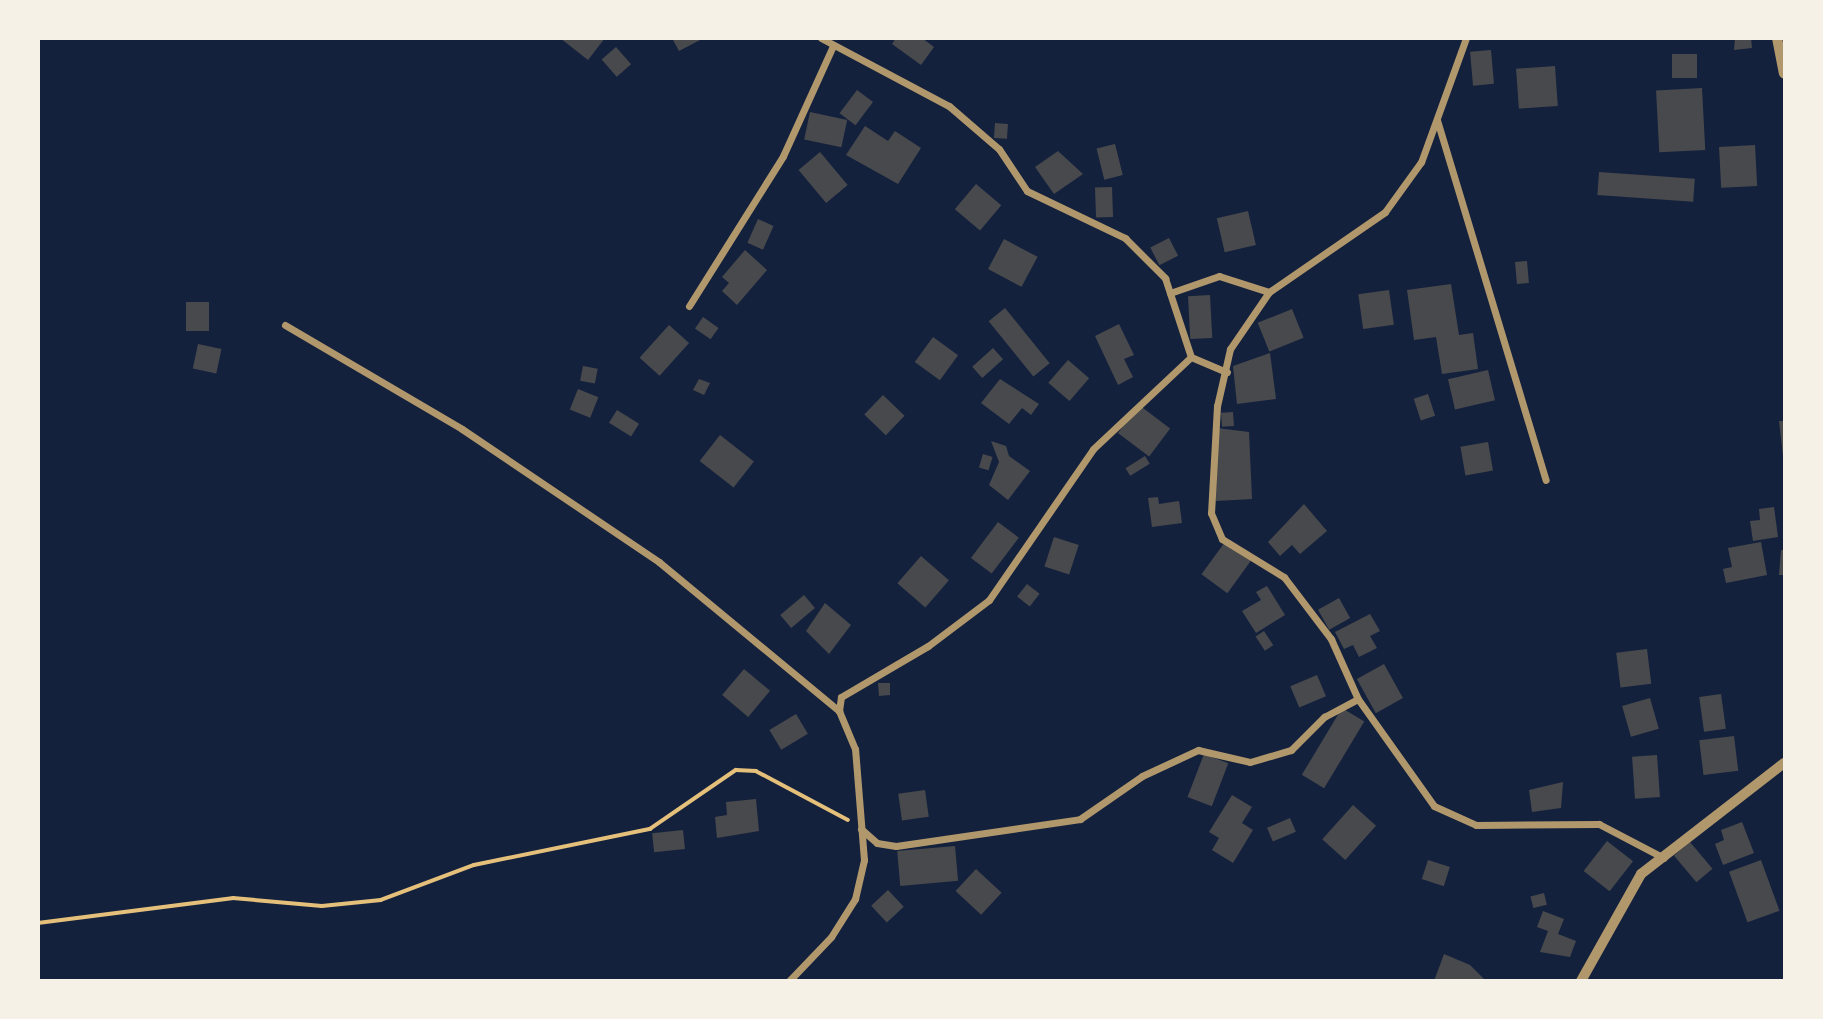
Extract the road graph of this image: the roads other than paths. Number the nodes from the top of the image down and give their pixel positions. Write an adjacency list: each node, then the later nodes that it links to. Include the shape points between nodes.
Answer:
1 (821, 38): 4 (street)
2 (1466, 38): 6 (street)
3 (1777, 38): 5 (street)
4 (832, 48): 8 (street, via 949,106 999,149 1027,191 1125,238 1165,278); 9 (street, via 783,156)
5 (1784, 73)
6 (1436, 119): 7 (street, via 1422,162 1385,212); 13 (street)
7 (1269, 292): 8 (street, via 1219,276); 12 (street, via 1230,349)
8 (1170, 293): 11 (street)
9 (689, 306)
10 (285, 325): 15 (street, via 462,429 659,562)
11 (1191, 358): 12 (street); 15 (street, via 1093,449 989,600 928,646 855,685 841,696)
12 (1227, 372): 14 (street, via 1217,407 1211,513 1222,538 1284,577 1331,639)
13 (1546, 480)
14 (1358, 699): 17 (street, via 1324,717 1292,750 1250,762 1198,750 1143,776 1080,819 895,846 877,843); 18 (street, via 1434,806 1476,825 1599,824)
15 (839, 711): 17 (street, via 855,749)
16 (1784, 763): 18 (street)
17 (861, 829): 19 (street, via 864,860 855,899 805,971)
18 (1664, 858): 20 (street, via 1641,874)
19 (789, 981)
20 (1581, 981)

